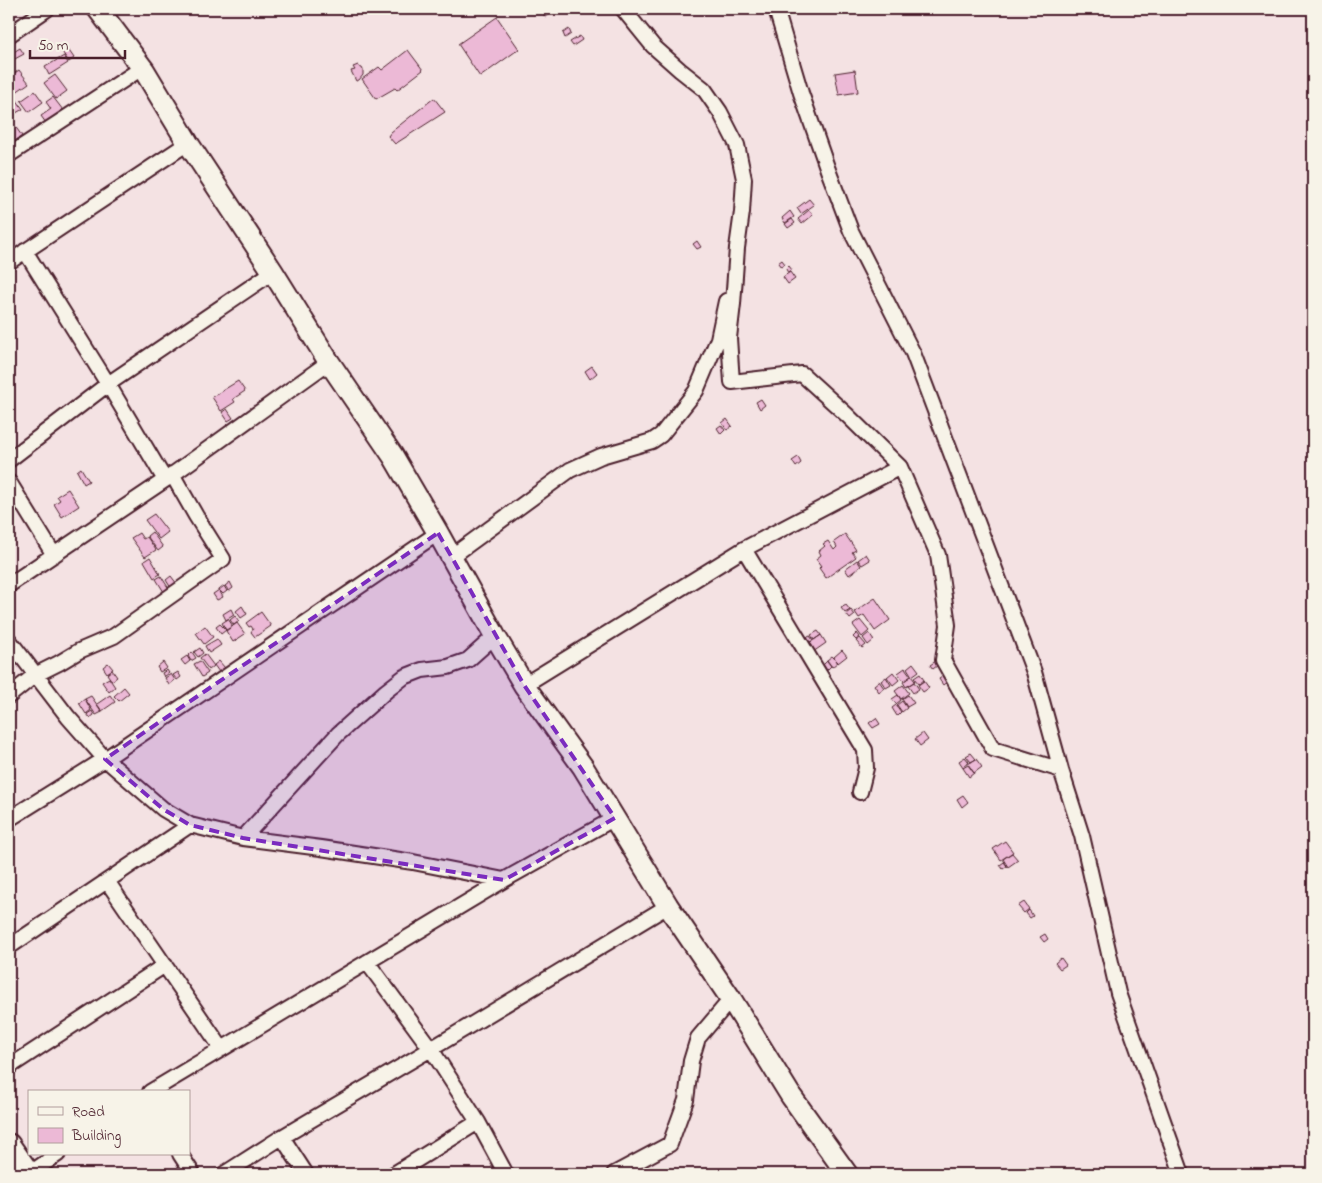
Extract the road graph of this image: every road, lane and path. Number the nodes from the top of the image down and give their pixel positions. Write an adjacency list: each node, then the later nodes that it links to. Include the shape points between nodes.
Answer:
1 (47, 9): 5 (street)
2 (98, 9): 6 (street)
3 (622, 9): 9 (street, via 653,46 704,89 737,145 744,179)
4 (776, 9): 30 (street, via 804,102 851,231 913,353 1034,672)
5 (9, 35)
6 (142, 68): 7 (street); 8 (street)
7 (188, 143): 10 (street); 12 (street)
8 (9, 155)
9 (737, 248): 16 (street, via 730,338 732,382 802,374); 22 (street, via 718,339 696,390 661,436 570,470)
10 (25, 251): 11 (street); 14 (street)
11 (9, 262)
12 (273, 272): 13 (street); 14 (street)
13 (329, 362): 17 (street); 19 (street, via 393,456)
14 (108, 384): 15 (street); 17 (street)
15 (9, 460)
16 (900, 467): 20 (street); 30 (street, via 938,555 948,625 943,660 993,749)
17 (169, 477): 21 (street); 26 (street, via 223,559 114,636)
18 (9, 482): 21 (street)
19 (438, 534): 22 (street); 29 (street)
20 (744, 549): 27 (street); 31 (street, via 865,750 866,768)
21 (54, 555): 23 (street)
22 (451, 557): 24 (street)
23 (9, 585)
24 (495, 636): 27 (street); 35 (street, via 468,660 448,667 422,670 392,686 338,734)
25 (9, 640): 26 (street)
26 (35, 675): 28 (street); 29 (street)
27 (524, 685): 32 (street)
28 (9, 696)
29 (105, 759): 33 (street); 34 (street, via 163,809)
30 (1061, 770): 60 (street, via 1082,836 1118,993)
31 (860, 792)
32 (615, 818): 36 (street); 38 (street)
33 (9, 819)
34 (190, 825): 35 (street); 37 (street)
35 (243, 838): 36 (street, via 413,862)
36 (504, 880): 40 (street)
37 (107, 881): 39 (street); 41 (street)
38 (668, 906): 42 (street); 44 (street)
39 (9, 947)
40 (367, 962): 43 (street); 44 (street)
41 (165, 965): 43 (street); 45 (street)
42 (731, 999): 58 (street, via 698,1038 691,1061 686,1100 670,1144); 59 (street, via 792,1096)
43 (222, 1049): 46 (street)
44 (431, 1049): 47 (street); 48 (street)
45 (9, 1067)
46 (153, 1090)
47 (478, 1122): 56 (street); 57 (street)
48 (282, 1137): 54 (street); 55 (street)
49 (9, 1144): 52 (street)
50 (55, 1156): 52 (street)
51 (181, 1156): 53 (street)
52 (29, 1174)
53 (193, 1174)
54 (224, 1174)
55 (306, 1174)
56 (394, 1174)
57 (506, 1174)
58 (614, 1174)
59 (847, 1174)
60 (1182, 1174)

